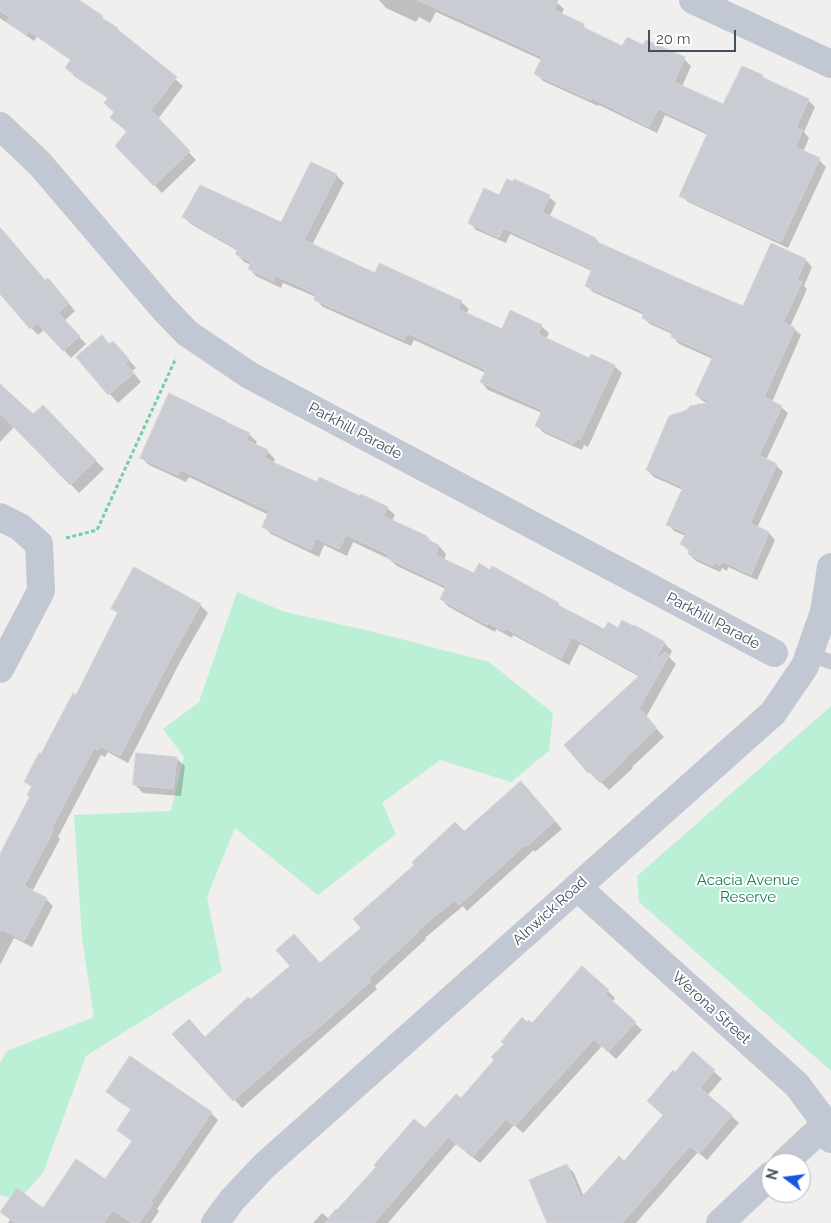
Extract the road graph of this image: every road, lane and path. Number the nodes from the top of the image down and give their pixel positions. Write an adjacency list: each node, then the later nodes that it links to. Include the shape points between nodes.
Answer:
1 (693, 0): 2 (street)
2 (831, 64)
3 (0, 126): 4 (street, Parkhill Parade, via 40,164)
4 (187, 333): 6 (path, via 97,530); 8 (street, Parkhill Parade, via 249,375)
5 (0, 517): 6 (street, via 20,527)
6 (38, 544): 10 (street, via 41,590)
7 (831, 567): 9 (street, Alnwick Road)
8 (774, 653)
9 (820, 658): 11 (street, Alnwick Road, via 804,666 773,713)
10 (0, 669)
11 (576, 888): 12 (street, Werona Street, via 796,1085); 15 (street, Alnwick Road, via 264,1166)
12 (828, 1132): 13 (street)
13 (798, 1153)
14 (761, 1184): 16 (street)
15 (215, 1223)
16 (720, 1223)

